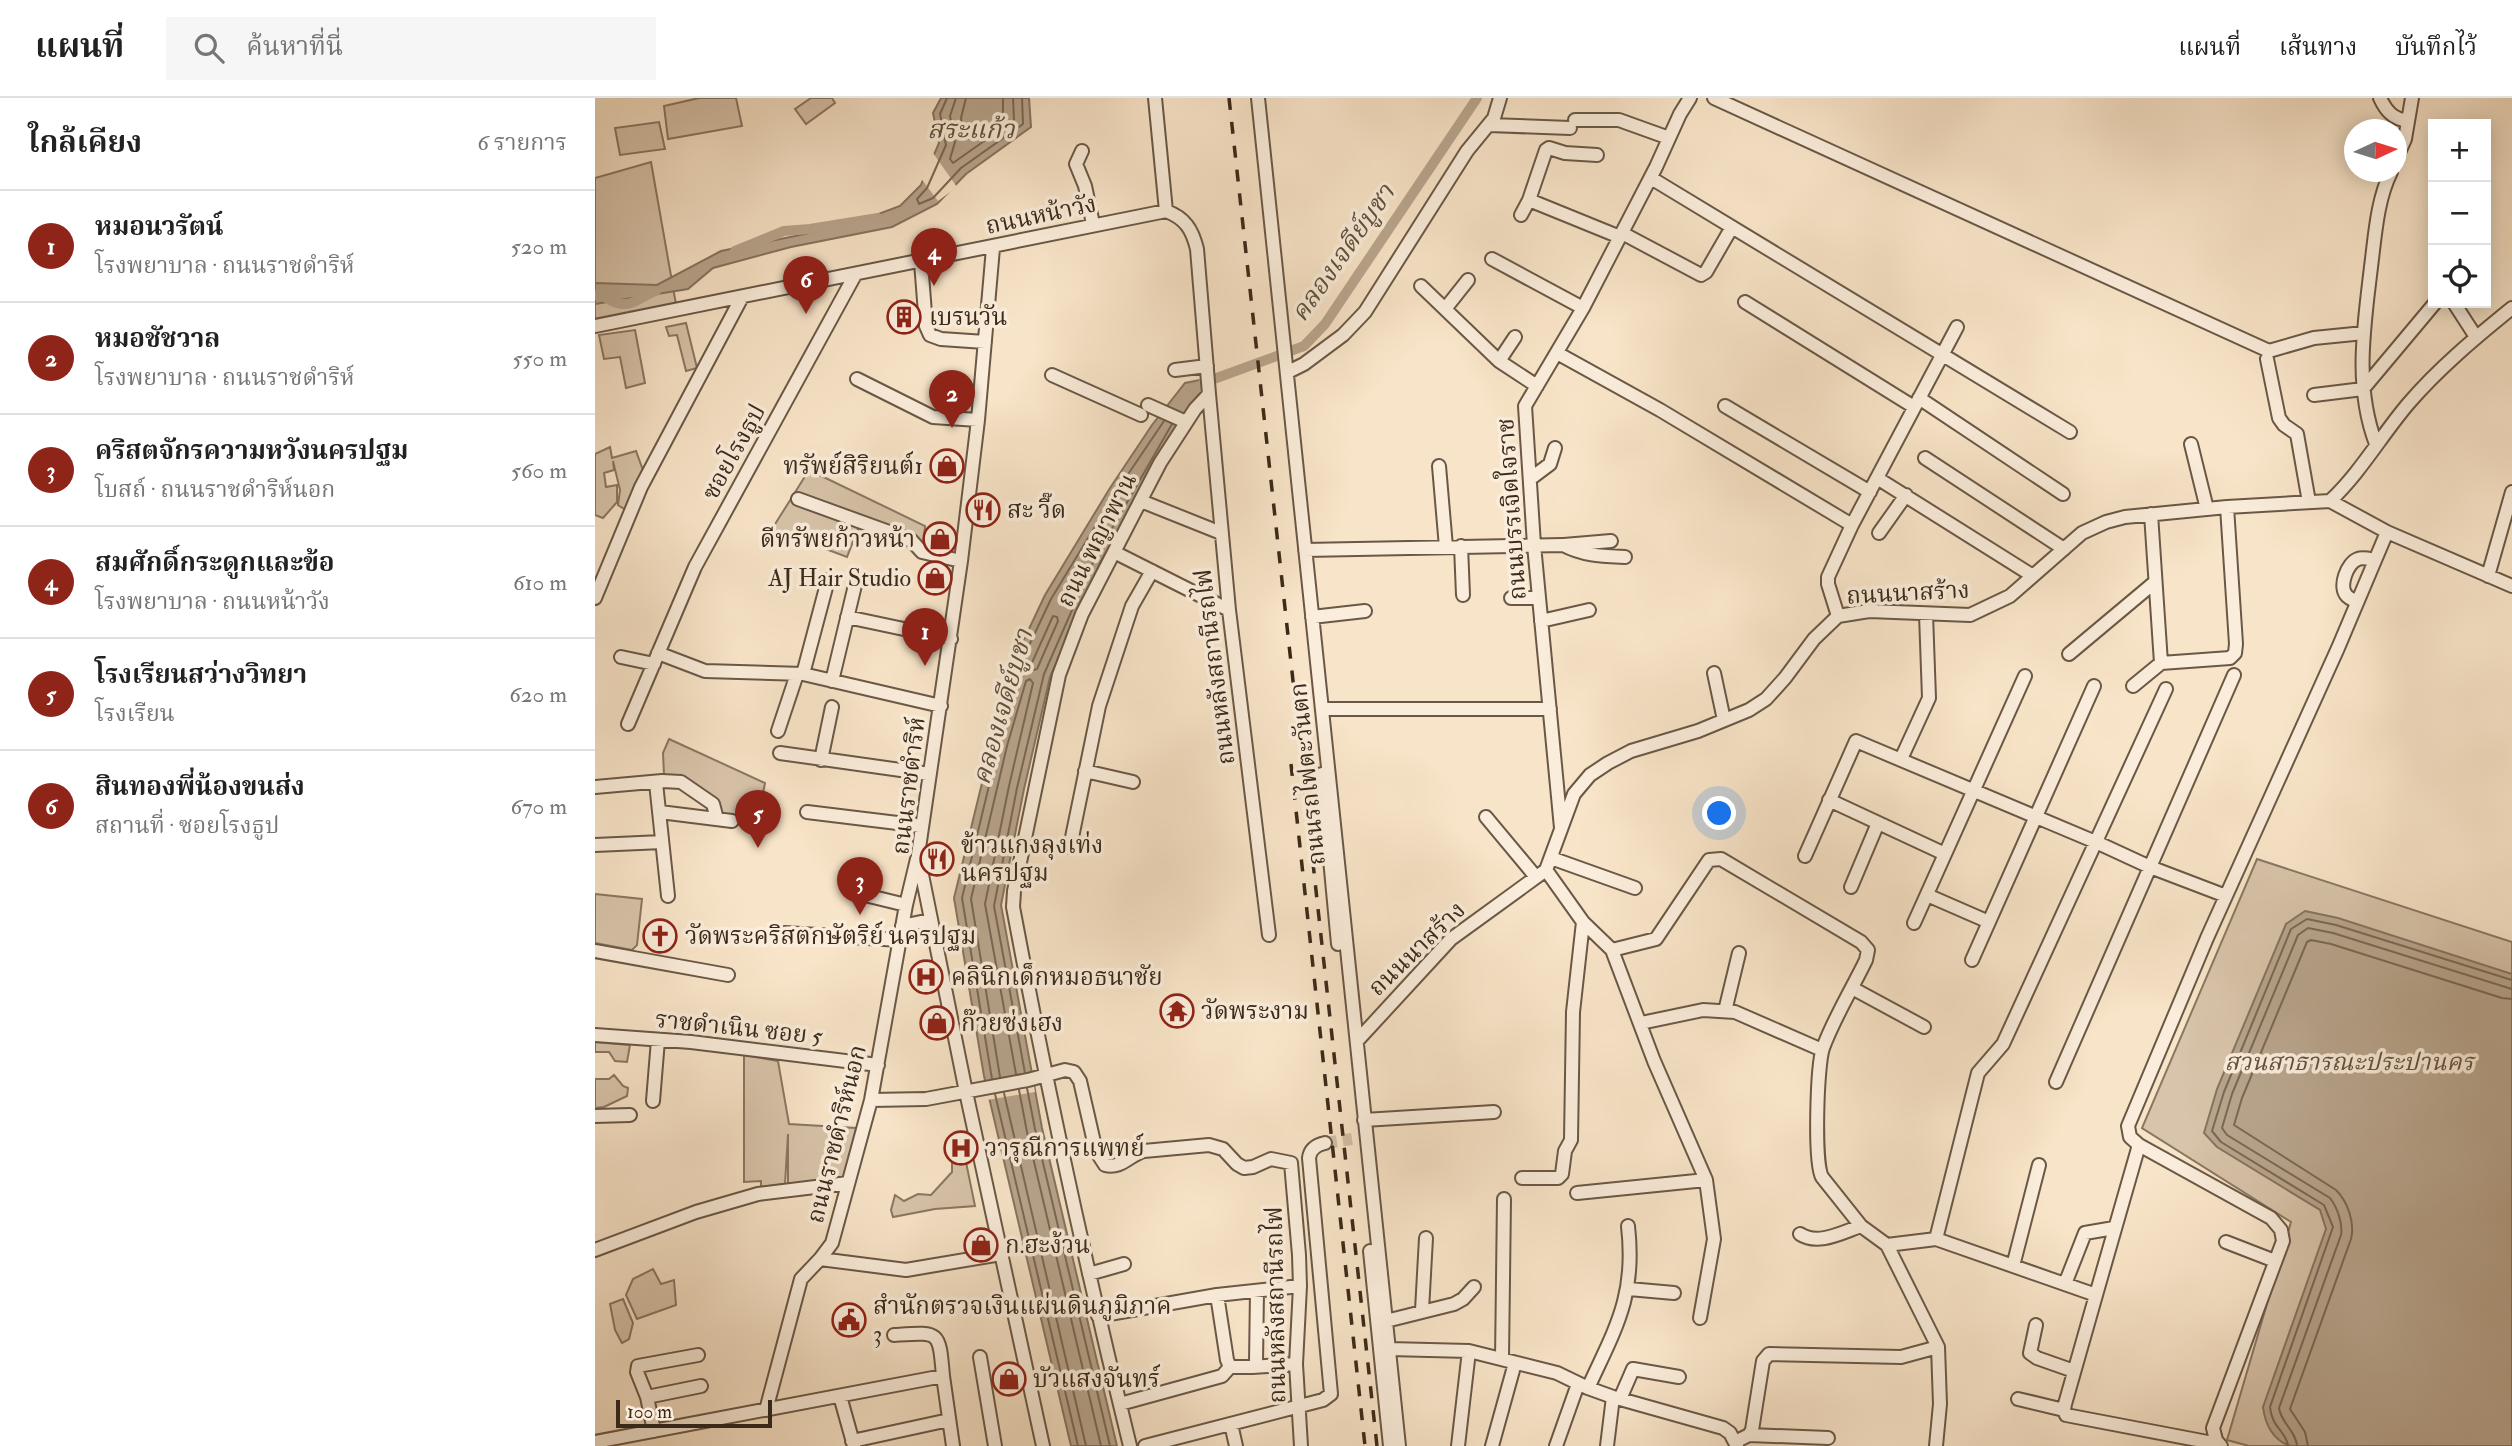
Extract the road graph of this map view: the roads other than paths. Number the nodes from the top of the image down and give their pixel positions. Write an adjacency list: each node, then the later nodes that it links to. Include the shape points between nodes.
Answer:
1 (1155, 98): 17 (street)
2 (1258, 98): 43 (street, ถนนรถไฟตะวันตก)
3 (1500, 98): 10 (street)
4 (1690, 98): 11 (street, ถนนบรรเจิดใจราช)
5 (1714, 98): 37 (street, via 2269,351 2314,338)
6 (2380, 98): 8 (street)
7 (2412, 98): 9 (street)
8 (2397, 119)
9 (2407, 121)
10 (1489, 125): 11 (street, via 1619,120); 43 (street, via 1467,151 1365,312 1304,364)
11 (1669, 138): 14 (street, ถนนบรรเจิดใจราช)
12 (1082, 151): 19 (street, via 1076,164)
13 (1597, 155): 16 (street, via 1549,148)
14 (1651, 178): 20 (street); 21 (street, ถนนบรรเจิดใจราช)
15 (2386, 182): 37 (street)
16 (1528, 200): 18 (street); 21 (street)
17 (1166, 211): 19 (street, ถนนหน้าวัง); 46 (street, via 1179,216 1193,234 1197,249)
18 (1521, 215)
19 (1093, 224): 22 (street, ถนนหน้าวัง)
20 (1732, 227): 21 (street, via 1702,275); 42 (street)
21 (1621, 235): 30 (street, ถนนบรรเจิดใจราช)
22 (993, 248): 24 (street, ถนนหน้าวัง); 40 (street, ถนนราชดำริห์)
23 (1492, 259): 30 (street)
24 (921, 262): 25 (street, ถนนหน้าวัง); 40 (street, via 930,335 941,340)
25 (855, 275): 28 (street, ถนนหน้าวัง); 115 (street, ซอยโรงธูป, via 695,567)
26 (1468, 280): 34 (street)
27 (1421, 286): 34 (street)
28 (742, 297): 35 (street, ถนนหน้าวัง); 100 (street, via 641,487)
29 (1745, 302): 54 (street)
30 (1583, 308): 41 (street, ถนนบรรเจิดใจราช)
31 (2431, 308): 51 (street)
32 (2457, 308): 39 (street)
33 (2512, 308): 39 (street)
34 (1445, 309): 45 (street)
35 (595, 326)
36 (1957, 327): 42 (street)
37 (2364, 333): 51 (street)
38 (1515, 337): 45 (street)
39 (2476, 337): 60 (street, via 2438,370)
40 (985, 342): 56 (street, ถนนราชดำริห์)
41 (1557, 353): 50 (street, ถนนบรรเจิดใจราช); 77 (street)
42 (1942, 355): 54 (street); 58 (street)
43 (1286, 359): 87 (street, ถนนรถไฟตะวันตก)
44 (2267, 359): 72 (street, via 2279,418 2297,434)
45 (1499, 361): 50 (street)
46 (1207, 369): 47 (street); 52 (street)
47 (1175, 370)
48 (1052, 375): 57 (street)
49 (857, 379): 56 (street, via 933,417)
50 (1537, 386): 65 (street, ถนนบรรเจิดใจราช, via 1525,410)
51 (2363, 389): 53 (street); 60 (street)
52 (1209, 392): 57 (street, ถนน พญาพาน); 79 (street, ถนนหลังสถานีรถไฟ)
53 (2314, 395)
54 (1916, 403): 64 (street); 68 (street)
55 (1725, 406): 66 (street, via 1796,441)
56 (978, 420): 91 (street, ถนนราชดำริห์)
57 (1182, 421): 71 (street, ถนน พญาพาน)
58 (2070, 432)
59 (2191, 444): 75 (street)
60 (2376, 444): 73 (street)
61 (1555, 448): 65 (street, via 1550,464)
62 (1925, 458): 86 (street)
63 (1440, 466): 84 (street)
64 (1877, 478): 66 (street); 69 (street)
65 (1529, 479): 82 (street, ถนนบรรเจิดใจราช)
66 (1870, 492): 77 (street)
67 (2512, 492): 94 (street)
68 (2063, 494)
69 (1906, 495): 80 (street); 93 (street)
70 (797, 499): 91 (street, via 911,540 922,552)
71 (1141, 501): 79 (street); 88 (street, ถนน พญาพาน)
72 (2309, 502): 73 (street, ถนนนาสร้าง); 74 (street, ถนนนาสร้าง)
73 (2330, 502): 78 (street, ถนนนาสร้าง)
74 (2227, 507): 75 (street, ถนนนาสร้าง); 116 (street, via 2235,653 2229,658)
75 (2207, 509): 76 (street, ถนนนาสร้าง)
76 (2151, 514): 86 (street, ถนนนาสร้าง, via 2106,522 2082,533); 97 (street)
77 (1852, 525): 108 (street, via 1828,577)
78 (2387, 532): 90 (street); 94 (street, ถนนนาสร้าง)
79 (1221, 533): 104 (street, ถนนหลังสถานีรถไฟ)
80 (1879, 534)
81 (1611, 541): 83 (street)
82 (1534, 545): 83 (street); 85 (street); 102 (street, ถนนบรรเจิดใจราช)
83 (1563, 545): 89 (street, via 1593,556)
84 (1446, 547): 85 (street); 87 (street)
85 (1461, 547): 99 (street)
86 (2064, 549): 93 (street, ถนนนาสร้าง)
87 (1305, 550): 110 (street, ถนนรถไฟตะวันตก)
88 (1114, 552): 92 (street); 190 (street, ถนน พญาพาน, via 1082,614 1059,675 1014,891 1013,908)
89 (1625, 557)
90 (2375, 560): 103 (street); 103 (street, via 2360,558 2349,568 2344,590)
91 (961, 561): 112 (street, ถนนราชดำริห์)
92 (1152, 571): 104 (street); 136 (street, via 1121,634)
93 (2033, 576): 107 (street, ถนนนาสร้าง, via 2010,596 1970,615)
94 (2489, 576): 98 (street, ถนนนาสร้าง)
95 (828, 580): 118 (street)
96 (856, 581): 109 (street)
97 (2155, 582): 113 (street); 116 (street)
98 (2512, 586)
99 (1463, 595)
100 (595, 598)
101 (1511, 598): 102 (street)
102 (1539, 598): 111 (street, ถนนบรรเจิดใจราช)
103 (2357, 602): 165 (street)
104 (1229, 610): 174 (street, ถนนหลังสถานีรถไฟ)
105 (1589, 610): 111 (street)
106 (1364, 611): 110 (street)
107 (1926, 614): 108 (street, ถนนนาสร้าง, via 1869,611); 134 (street, via 1929,698)
108 (1838, 616): 129 (street, ถนนนาสร้าง, via 1766,699)
109 (847, 617): 112 (street); 121 (street)
110 (1312, 617): 127 (street, ถนนรถไฟตะวันตก)
111 (1541, 621): 128 (street, ถนนบรรเจิดใจราช)
112 (951, 639): 125 (street, ถนนราชดำริห์)
113 (2069, 654)
114 (621, 657): 115 (street)
115 (656, 658): 118 (street, via 710,671); 130 (street, ซอยโรงธูป)
116 (2161, 663): 123 (street)
117 (1714, 673): 129 (street)
118 (800, 674): 121 (street); 132 (street)
119 (2234, 675): 159 (street)
120 (2025, 676): 141 (street)
121 (832, 681): 125 (street)
122 (2094, 686): 146 (street)
123 (2133, 686)
124 (2166, 689): 153 (street)
125 (940, 706): 137 (street, ถนนราชดำริห์)
126 (832, 707): 135 (street)
127 (1322, 709): 128 (street); 131 (street, ถนนรถไฟตะวันตก)
128 (1550, 709): 151 (street, ถนนบรรเจิดใจราช)
129 (1724, 720): 151 (street, ถนนนาสร้าง, via 1631,751 1590,775 1574,794)
130 (628, 724)
131 (1324, 728): 187 (street, ถนนรถไฟตะวันตก); 274 (street, via 1322,786)
132 (778, 731)
133 (780, 753): 135 (street)
134 (1901, 759): 141 (street); 142 (street, via 1856,741)
135 (821, 760): 137 (street)
136 (1085, 771): 138 (street); 155 (street)
137 (929, 774): 150 (street, ถนนราชดำริห์)
138 (1133, 782)
139 (656, 783): 140 (street); 143 (street); 147 (street, via 681,782 713,804)
140 (595, 787)
141 (1974, 791): 146 (street); 156 (street)
142 (1829, 800): 149 (street); 158 (street)
143 (660, 812): 147 (street); 152 (street)
144 (807, 812): 150 (street)
145 (1486, 817): 160 (street)
146 (2035, 818): 153 (street); 170 (street)
147 (717, 820): 148 (street)
148 (732, 821)
149 (1878, 823): 156 (street); 161 (street)
150 (922, 826): 157 (street, ถนนราชดำริห์)
151 (1561, 832): 160 (street, ถนนนาสร้าง)
152 (662, 842): 154 (street); 166 (street)
153 (2098, 843): 159 (street); 212 (street, via 2003,1044 1978,1073)
154 (595, 845)
155 (1070, 847)
156 (1945, 854): 164 (street)
157 (918, 855): 167 (street, ถนนราชดำริห์นอก); 168 (street, ถนนราชดำริห์)
158 (1805, 856)
159 (2150, 867): 165 (street); 191 (street)
160 (1544, 868): 162 (street); 169 (street); 187 (street, ถนนนาสร้าง, via 1451,939)
161 (1851, 887)
162 (1635, 888)
163 (865, 895): 167 (street)
164 (1927, 895): 170 (street); 171 (street)
165 (2226, 896): 200 (street, via 2128,1126 2130,1137)
166 (668, 897)
167 (906, 905): 172 (street, ถนนราชดำริห์นอก)
168 (930, 920): 172 (street); 192 (street, ถนนราชดำริห์)
169 (1583, 922): 176 (street); 202 (street, via 1573,1012 1571,1140 1558,1178)
170 (1989, 922): 179 (street)
171 (1914, 923)
172 (902, 926): 175 (street, ถนนราชดำริห์นอก)
173 (785, 933): 175 (street)
174 (1269, 935)
175 (900, 940): 189 (street, ถนนราชดำริห์นอก)
176 (1612, 950): 181 (street, via 1655,939 1709,860 1721,859 1861,942 1868,950); 183 (street)
177 (595, 951): 180 (street)
178 (1739, 953): 182 (street)
179 (1972, 960)
180 (728, 975)
181 (1852, 988): 184 (street); 188 (street)
182 (1725, 1011): 183 (street, via 1703,1010); 188 (street)
183 (1641, 1023): 203 (street)
184 (1924, 1027)
185 (595, 1035): 186 (street, ราชดำเนิน ซอย 5)
186 (657, 1040): 189 (street, ราชดำเนิน ซอย 5); 194 (street)
187 (1357, 1041): 198 (street, ถนนรถไฟตะวันตก)
188 (1822, 1050): 208 (street, via 1818,1168)
189 (878, 1065): 193 (street, ถนนราชดำริห์นอก)
190 (1045, 1077): 192 (street); 221 (street, ถนน พญาพาน); 223 (street, ถนนหลังสถานีรถไฟ, via 1065,1070 1074,1072 1096,1151 1105,1165 1119,1165 1145,1151 1209,1145 1223,1149 1244,1168 1271,1159 1291,1163)
191 (2056, 1082)
192 (966, 1092): 193 (street, via 926,1099); 216 (street, ถนนราชดำริห์)
193 (871, 1100): 204 (street, ถนนราชดำริห์นอก)
194 (653, 1101)
195 (1494, 1112): 198 (street)
196 (630, 1115): 197 (street)
197 (595, 1116)
198 (1364, 1120): 233 (street, ถนนรถไฟตะวันตก)
199 (1325, 1143): 255 (street, via 1314,1147 1309,1158 1332,1388 1323,1400)
200 (2139, 1144): 209 (street); 218 (street, via 2271,1219 2281,1230 2283,1241)
201 (2039, 1165): 220 (street)
202 (1522, 1178)
203 (1706, 1180): 205 (street); 232 (street, via 1714,1239)
204 (848, 1183): 215 (street, via 758,1194); 217 (street, ถนนราชดำริห์นอก, via 832,1243)
205 (1577, 1193)
206 (1504, 1199): 241 (street)
207 (1628, 1226): 225 (street)
208 (1861, 1226): 210 (street, via 1821,1239); 214 (street)
209 (2115, 1228): 222 (street, via 2085,1233); 229 (street)
210 (1800, 1234)
211 (1426, 1238): 230 (street)
212 (1936, 1239): 214 (street); 220 (street)
213 (2226, 1242): 218 (street)
214 (1887, 1245): 236 (street)
215 (595, 1250)
216 (1001, 1254): 217 (street, via 907,1270); 269 (street, ถนนราชดำริห์)
217 (820, 1259): 256 (street, ถนนราชดำริห์นอก, via 801,1279)
218 (2275, 1261): 266 (street, via 2213,1428)
219 (1123, 1264): 221 (street)
220 (2013, 1266): 222 (street)
221 (1089, 1274): 231 (street, ถนน พญาพาน)
222 (2065, 1284): 229 (street)
223 (1300, 1286): 226 (street); 242 (street, ถนนหลังสถานีรถไฟ)
224 (1473, 1287): 230 (street, via 1454,1304)
225 (1629, 1289): 227 (street); 249 (street, via 1624,1310)
226 (1257, 1291): 228 (street); 244 (street, via 1256,1363)
227 (1674, 1293)
228 (1217, 1295): 231 (street); 243 (street)
229 (2096, 1295): 245 (street)
230 (1422, 1310): 233 (street)
231 (1098, 1316): 254 (street, ถนน พญาพาน)
232 (1700, 1318)
233 (1386, 1321): 237 (street, ถนนรถไฟตะวันตก)
234 (2036, 1325): 245 (street, via 2030,1353)
235 (894, 1335): 246 (street, via 926,1333 936,1337)
236 (1938, 1347): 261 (street, via 1901,1357 1769,1354 1763,1361); 280 (street)
237 (1389, 1349): 238 (street); 275 (street, ถนนรถไฟตะวันตก)
238 (1469, 1351): 241 (street); 276 (street)
239 (698, 1355): 251 (street, via 638,1366)
240 (980, 1357): 268 (street)
241 (1509, 1361): 249 (street, via 1557,1373); 277 (street)
242 (1296, 1364): 244 (street); 255 (street, ถนนหลังสถานีรถไฟ)
243 (1230, 1367): 244 (street); 254 (street, via 1222,1376)
244 (1252, 1367)
245 (2074, 1371): 257 (street)
246 (943, 1376): 250 (street); 258 (street)
247 (1679, 1377): 252 (street, via 1633,1369)
248 (701, 1386): 251 (street)
249 (1583, 1386): 252 (street); 278 (street)
250 (840, 1396): 256 (street); 264 (street)
251 (647, 1397): 260 (street)
252 (1617, 1398): 265 (street, via 1723,1428); 279 (street)
253 (2018, 1399): 257 (street)
254 (1120, 1404): 270 (street, ถนน พญาพาน)
255 (1298, 1405): 259 (street); 273 (street, ถนนหลังสถานีรถไฟ)
256 (767, 1410): 260 (street)
257 (2064, 1410): 266 (street, via 2067,1415)
258 (949, 1420): 264 (street); 267 (street)
259 (1231, 1424): 271 (street); 272 (street)
260 (654, 1431): 263 (street)
261 (1749, 1435): 262 (street); 265 (street)
262 (1828, 1438)
263 (595, 1442)
264 (853, 1443)
265 (1736, 1444)
266 (2220, 1445)
267 (953, 1446)
268 (995, 1446)
269 (1044, 1446)
270 (1130, 1446)
271 (1145, 1446)
272 (1236, 1446)
273 (1301, 1446)
274 (1390, 1446)
275 (1399, 1446)
276 (1458, 1446)
277 (1492, 1446)
278 (1556, 1446)
279 (1607, 1446)
280 (1936, 1446)

